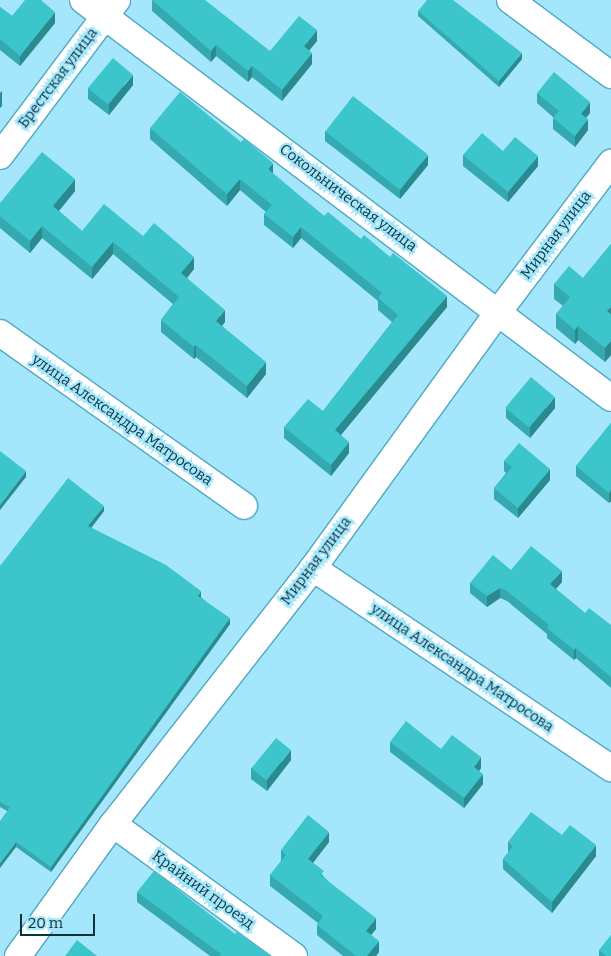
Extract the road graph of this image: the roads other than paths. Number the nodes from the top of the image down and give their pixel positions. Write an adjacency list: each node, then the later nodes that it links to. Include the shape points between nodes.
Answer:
1 (83, 0): 3 (street, Сокольническая улица)
2 (510, 0): 4 (street)
3 (110, 8): 5 (street, Брестская улица); 7 (street, Сокольническая улица)
4 (611, 75)
5 (0, 156)
6 (611, 163): 7 (street, Мирная улица)
7 (499, 311): 9 (street, Сокольническая улица); 11 (street, Мирная улица)
8 (0, 333): 10 (street, улица Александра Матросова)
9 (611, 398)
10 (244, 506)
11 (313, 568): 12 (street, улица Александра Матросова); 13 (street, Мирная улица)
12 (611, 768)
13 (112, 824): 14 (street, Мирная улица); 15 (street, Крайний проезд)
14 (18, 956)
15 (294, 956)

